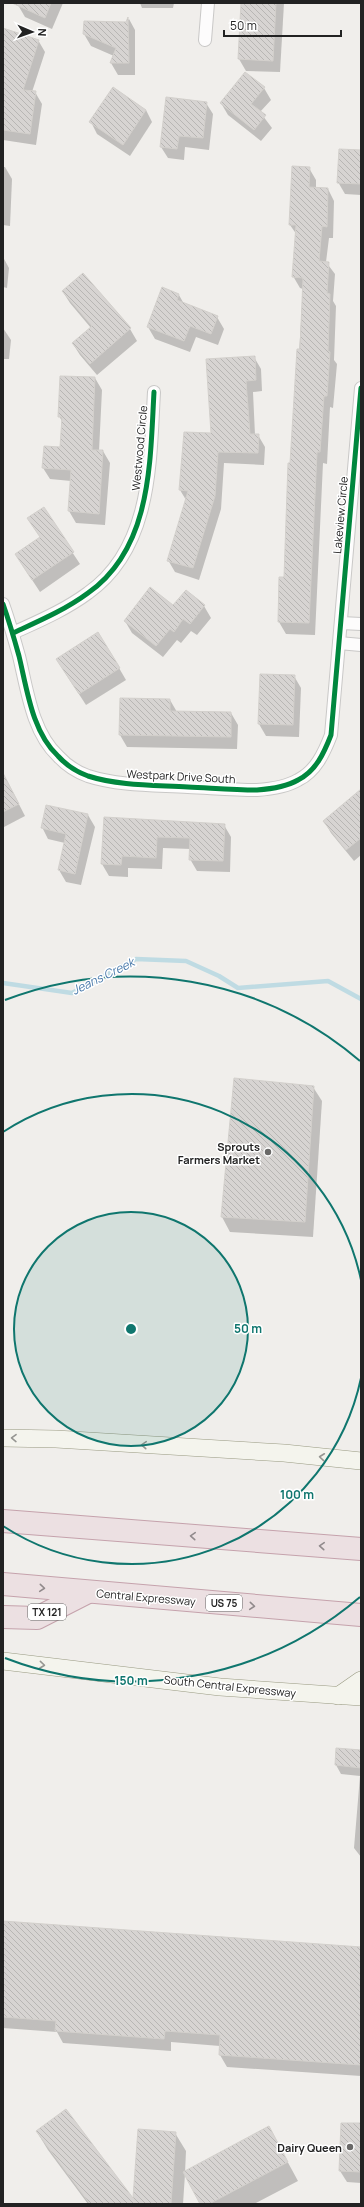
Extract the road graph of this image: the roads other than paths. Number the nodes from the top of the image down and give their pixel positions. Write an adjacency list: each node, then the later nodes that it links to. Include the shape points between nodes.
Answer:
1 (208, 3): 2 (street)
2 (205, 40)
3 (361, 388): 6 (street, Lakeview Circle)
4 (154, 392): 8 (street, Westwood Circle, via 149,476 140,516 126,549 114,568 89,593)
5 (3, 604): 8 (street, Westpark Drive South)
6 (341, 623): 7 (street); 9 (street, Lakeview Circle)
7 (361, 624)
8 (13, 633): 9 (street, Westpark Drive South, via 40,730 50,748 72,768 88,776 121,782 258,790 285,786 299,780 324,754 331,735)
9 (339, 643): 10 (street)
10 (361, 645)
11 (3, 1438): 12 (main road, one-way to 11, via 284,1453)
12 (361, 1461)
13 (3, 1506): 15 (highway)
14 (3, 1521): 15 (highway)
15 (103, 1529): 16 (highway, one-way to 15)
16 (361, 1549)
17 (3, 1584): 18 (highway, Central Expressway / US 75, one-way to 18)
18 (88, 1592): 19 (highway, Central Expressway / US 75, one-way to 19); 20 (highway, TX 121, via 37,1618)
19 (361, 1615)
20 (3, 1617)
21 (3, 1661): 23 (main road, South Central Expressway, one-way to 23, via 220,1687)
22 (361, 1680): 23 (main road)
23 (338, 1696): 24 (main road, South Central Expressway)
24 (361, 1697)

